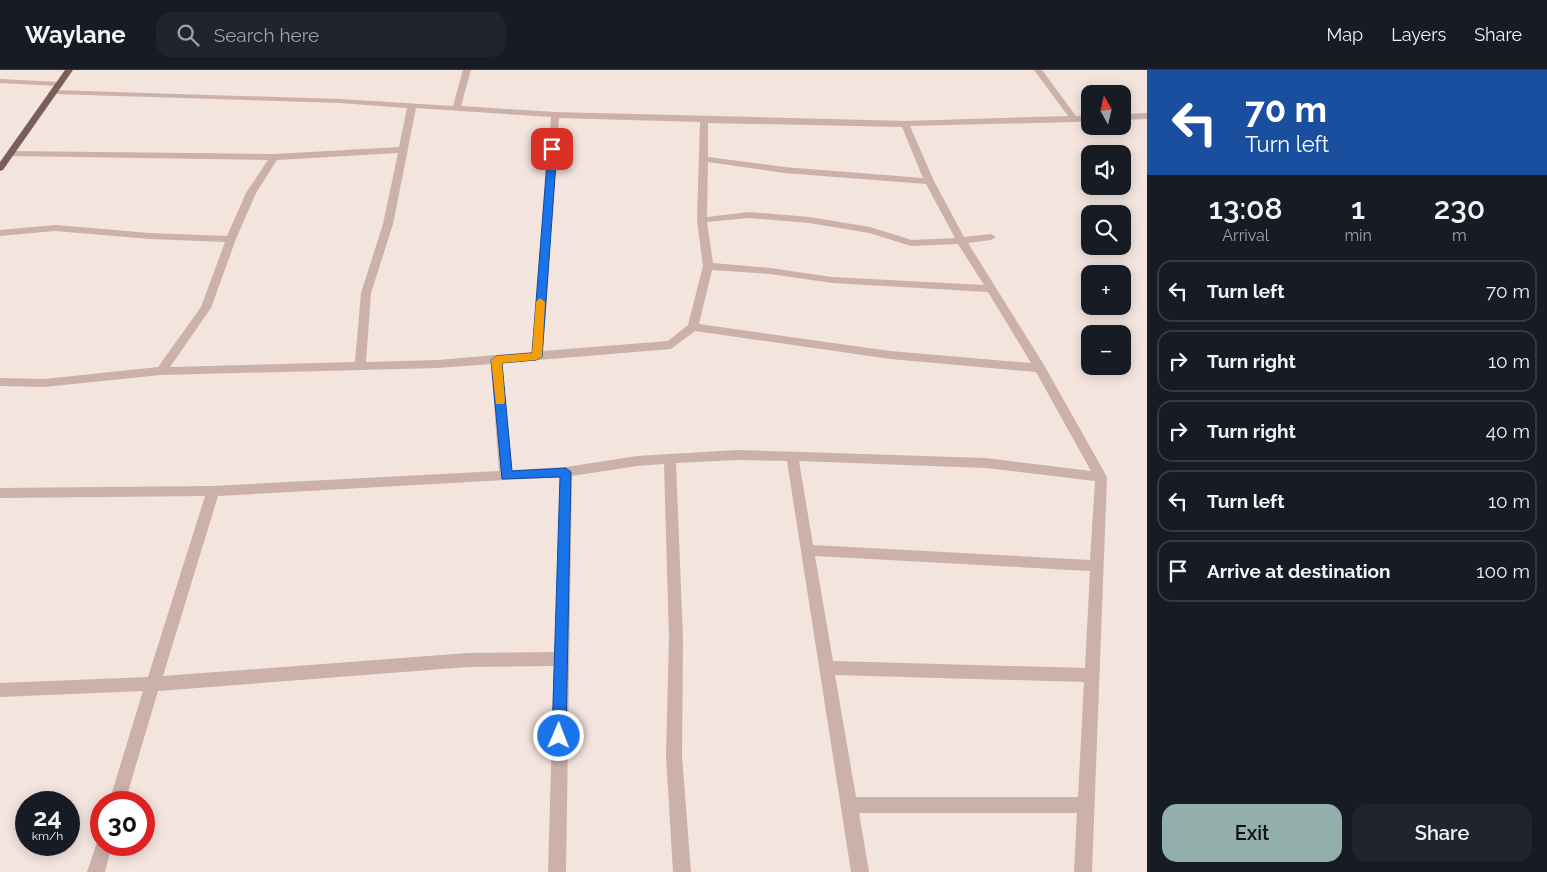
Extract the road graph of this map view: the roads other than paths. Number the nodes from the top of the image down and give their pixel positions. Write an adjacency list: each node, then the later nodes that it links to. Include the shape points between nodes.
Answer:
1 (68, 70): 5 (main road)
2 (466, 70): 7 (street)
3 (1038, 70): 11 (street)
4 (0, 81): 5 (street)
5 (57, 88): 6 (street); 16 (main road)
6 (412, 106): 7 (street); 15 (street)
7 (456, 109): 8 (street)
8 (555, 115): 13 (street); 29 (street)
9 (1147, 116): 10 (street)
10 (1131, 117)
11 (1074, 119): 12 (street); 14 (street)
12 (1081, 119)
13 (704, 120): 14 (street); 18 (street)
14 (905, 124): 20 (street)
15 (402, 150): 17 (street); 31 (street, via 388,224 366,293)
16 (11, 153): 17 (street); 19 (main road)
17 (274, 156): 24 (street, via 251,193)
18 (704, 159): 20 (street, via 784,170); 21 (street)
19 (0, 168)
20 (929, 181): 25 (street)
21 (702, 220): 25 (street, via 749,214 870,230 911,243); 26 (street)
22 (0, 233): 24 (street, via 55,228)
23 (991, 237): 25 (street)
24 (231, 239): 33 (street, via 206,308)
25 (961, 240): 27 (street)
26 (708, 266): 27 (street, via 832,280); 28 (street)
27 (990, 289): 32 (street)
28 (693, 327): 29 (street, via 671,344); 32 (street, via 945,361)
29 (536, 357): 30 (street)
30 (496, 360): 31 (street); 38 (street)
31 (360, 366): 33 (street)
32 (1040, 368): 39 (street)
33 (161, 371): 34 (street, via 44,383)
34 (0, 382)
35 (792, 456): 36 (street); 39 (street, via 986,463); 42 (street)
36 (670, 459): 37 (street); 55 (street, via 676,639 674,756)
37 (566, 472): 38 (street); 44 (street)
38 (506, 476): 40 (street)
39 (1101, 477): 43 (street)
40 (213, 490): 41 (street); 47 (street)
41 (0, 493)
42 (807, 550): 43 (street); 45 (street)
43 (1097, 566): 46 (street)
44 (561, 659): 47 (street, via 468,660); 54 (street)
45 (826, 668): 46 (street); 50 (street)
46 (1092, 675): 51 (street)
47 (153, 684): 48 (street); 49 (street)
48 (0, 690)
49 (120, 791)
50 (849, 805): 51 (street); 56 (street)
51 (1086, 805): 57 (street)
52 (101, 856): 53 (street)
53 (96, 872)
54 (557, 872)
55 (682, 872)
56 (860, 872)
57 (1083, 872)

